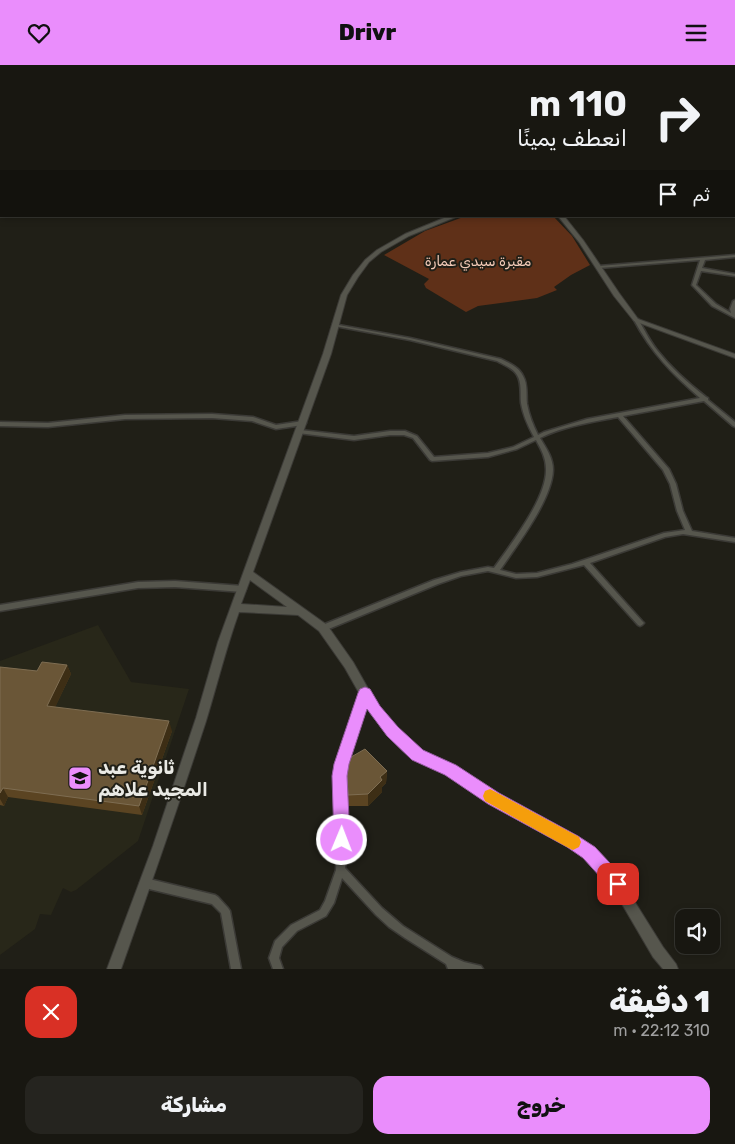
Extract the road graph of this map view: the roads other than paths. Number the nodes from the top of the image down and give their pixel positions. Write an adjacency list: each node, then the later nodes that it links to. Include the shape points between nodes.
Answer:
1 (452, 217): 11 (main road, via 407,235 367,261 349,285)
2 (562, 217): 5 (main road)
3 (735, 256): 4 (street)
4 (703, 258): 5 (street); 6 (street)
5 (600, 267): 10 (main road)
6 (699, 269): 7 (street); 9 (street, via 694,285 697,290)
7 (735, 275)
8 (735, 301): 9 (street, via 732,309)
9 (735, 317)
10 (636, 321): 12 (main road); 13 (street, via 658,354)
11 (335, 325): 17 (main road); 18 (street, via 462,350 511,365 522,376 526,414)
12 (735, 357)
13 (706, 399): 14 (street); 16 (street)
14 (619, 415): 18 (street, via 587,421); 19 (street, via 666,469)
15 (0, 424): 17 (street, via 58,425 125,417 238,417 256,419 276,427)
16 (735, 425)
17 (301, 428): 18 (street, via 354,438 405,433 414,437 435,459 488,455); 23 (main road)
18 (538, 438): 22 (street, via 549,463 548,488)
19 (689, 532): 20 (street); 21 (street, via 664,535)
20 (735, 540)
21 (585, 562): 22 (street, via 532,575 516,576); 28 (street)
22 (496, 571): 29 (street, via 480,569 436,582)
23 (249, 573): 24 (main road); 27 (main road)
24 (243, 589): 25 (street, via 138,585); 26 (main road)
25 (0, 608)
26 (236, 608): 27 (main road); 32 (main road)
27 (300, 611): 29 (main road)
28 (640, 623)
29 (323, 628): 30 (main road)
30 (365, 693): 31 (street, via 340,776); 38 (main road, via 392,731 418,755 450,770 589,853 612,876)
31 (340, 870): 33 (street, via 387,919); 36 (street, via 329,903 322,913 294,928 278,944 274,958)
32 (145, 883): 34 (main road); 35 (street, via 215,900 221,905 225,911)
33 (452, 965): 37 (street)
34 (114, 969)
35 (236, 969)
36 (278, 969)
37 (478, 969)
38 (671, 969)

